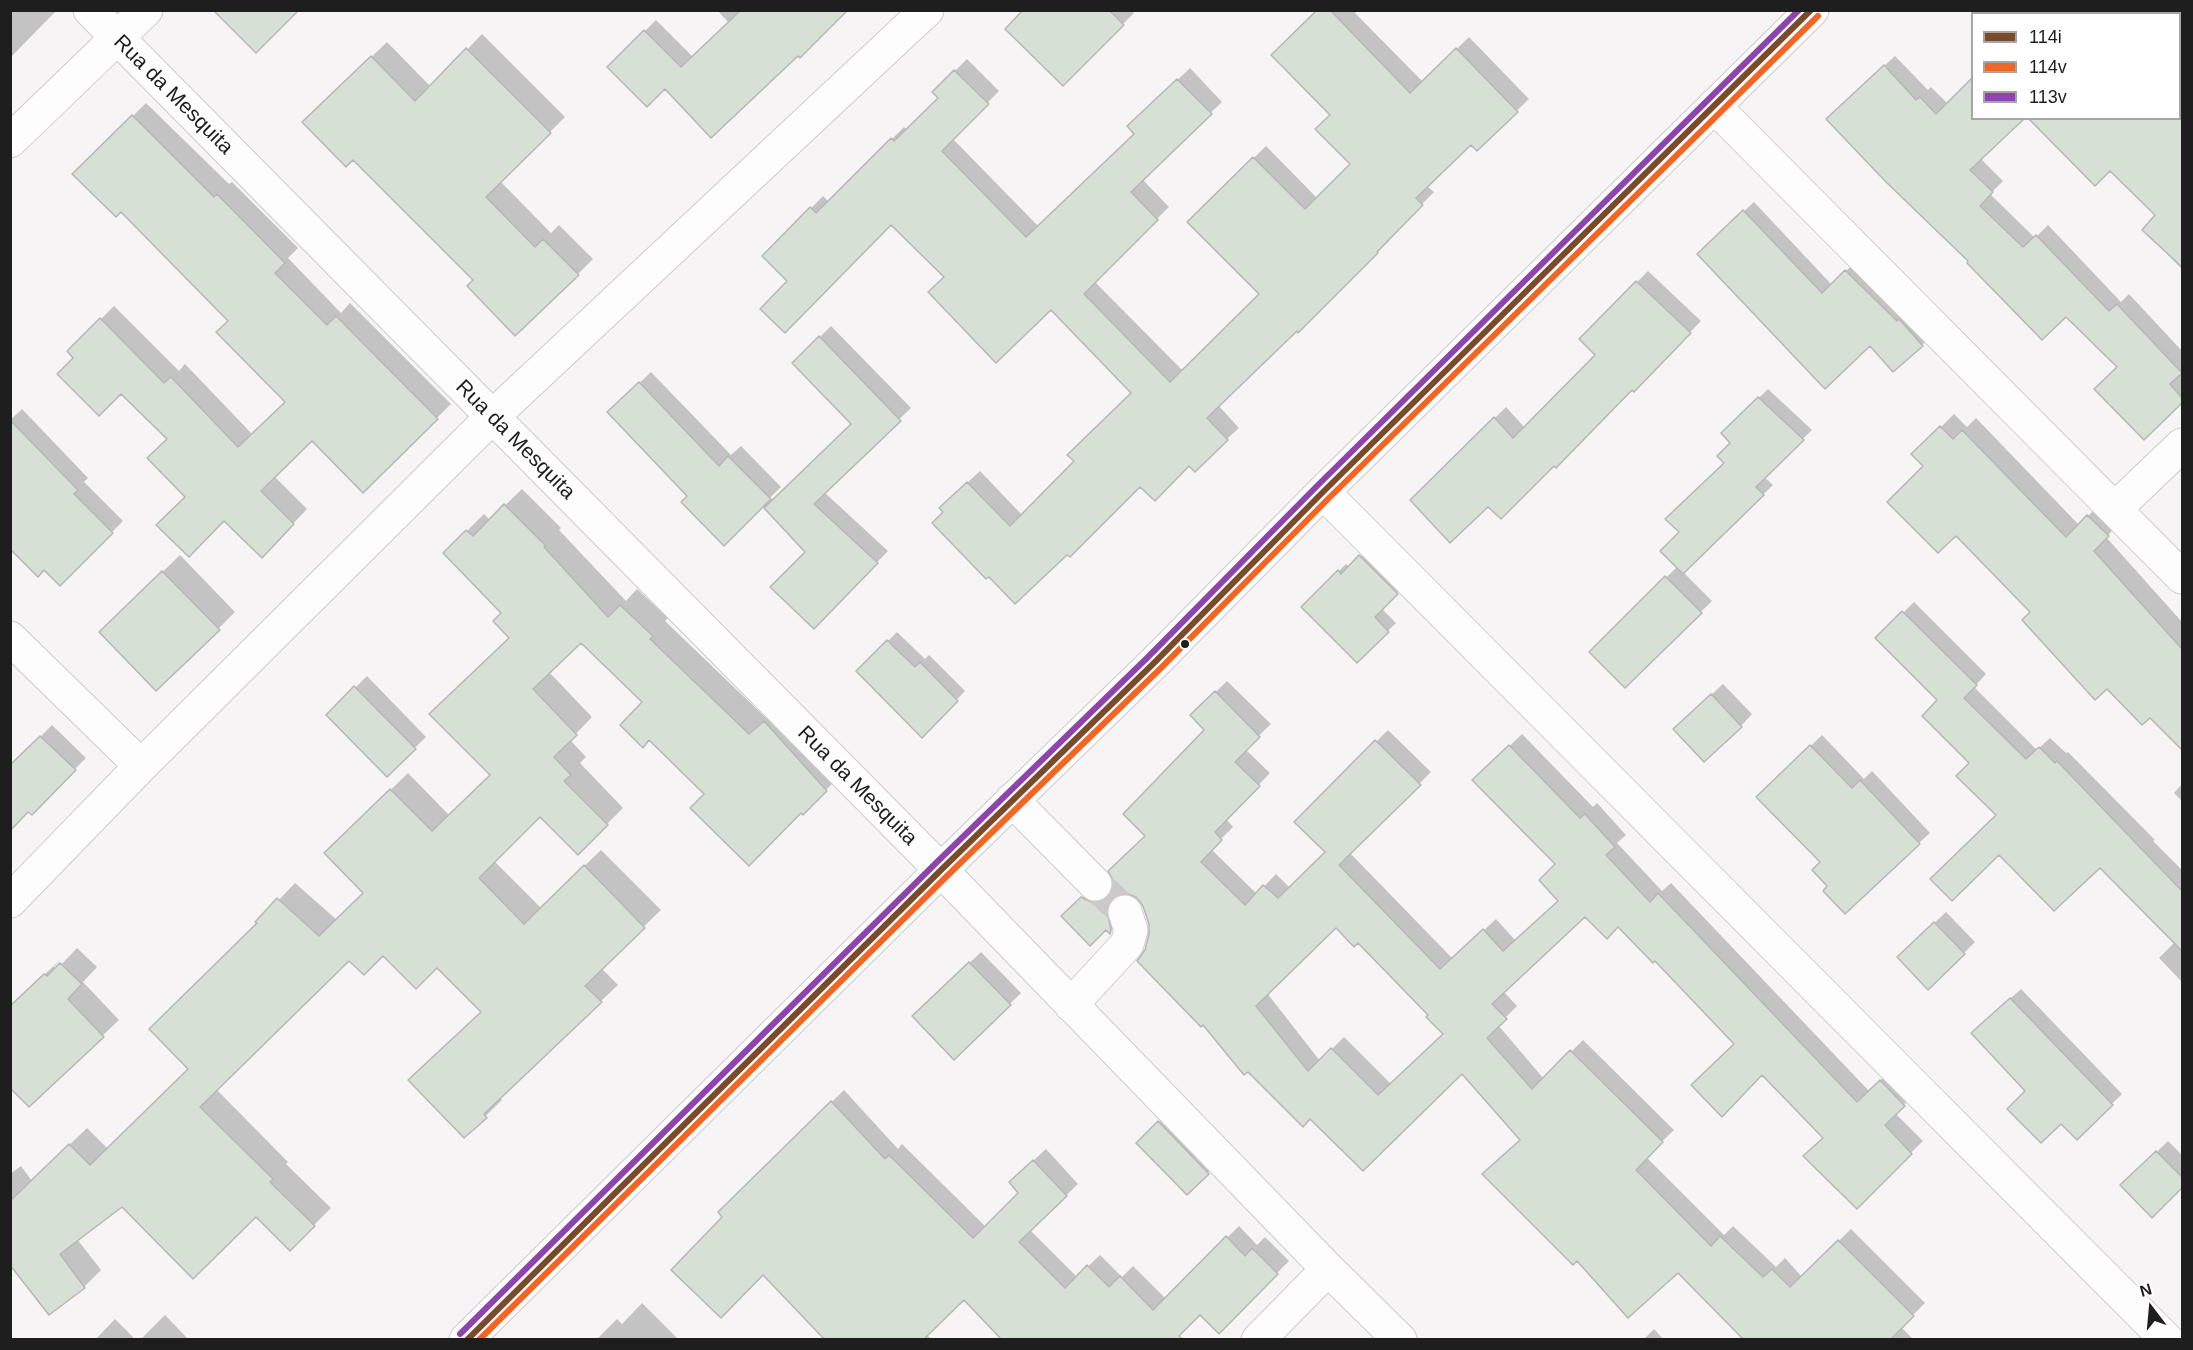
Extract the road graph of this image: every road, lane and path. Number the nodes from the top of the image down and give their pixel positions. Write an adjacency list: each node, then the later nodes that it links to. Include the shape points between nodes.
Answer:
1 (90, 10): 5 (street, Rua da Mesquita)
2 (146, 10): 5 (street)
3 (927, 10): 8 (street)
4 (1812, 10): 6 (street)
5 (118, 39): 7 (street); 8 (street, Rua da Mesquita)
6 (1714, 106): 10 (street); 11 (street)
7 (10, 141)
8 (492, 417): 14 (street); 16 (street, Rua da Mesquita)
9 (2182, 445): 11 (street)
10 (1323, 492): 15 (street); 25 (street)
11 (2116, 508): 12 (street)
12 (2182, 577)
13 (10, 638): 14 (street)
14 (141, 766): 18 (street)
15 (1012, 800): 16 (street); 17 (street)
16 (940, 870): 20 (street, Rua da Mesquita); 22 (street)
17 (1095, 884)
18 (10, 901)
19 (1125, 912): 20 (street, via 1131,930 1127,944)
20 (1071, 1005): 21 (street, Rua da Mesquita)
21 (1328, 1269): 23 (street); 24 (street, Rua da Mesquita)
22 (466, 1340)
23 (1258, 1340)
24 (1400, 1340)
25 (2167, 1340)

